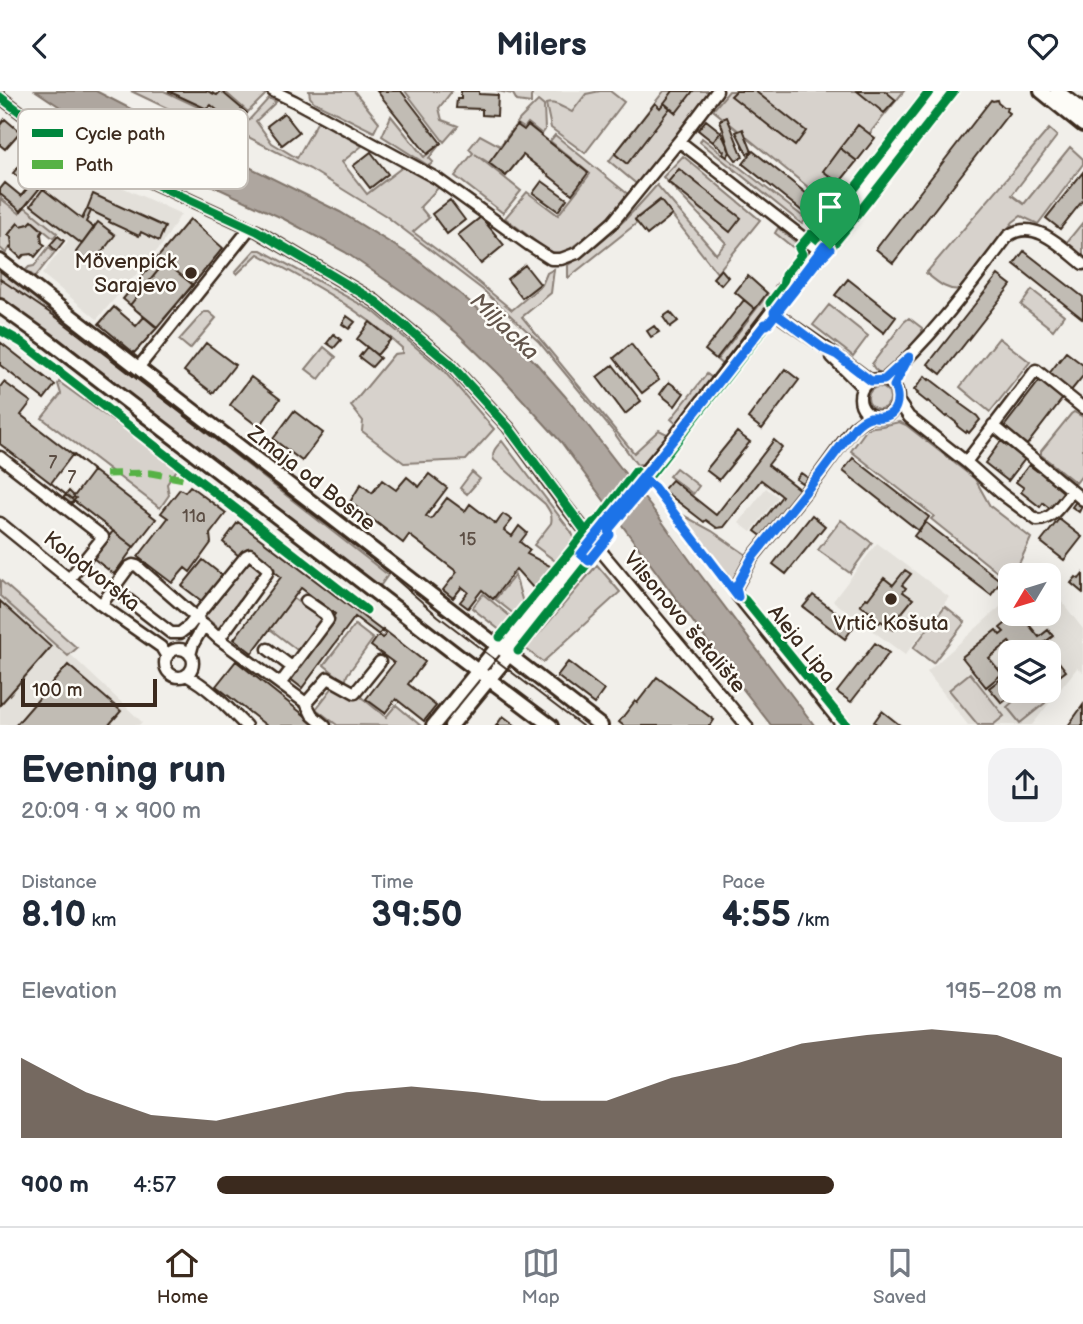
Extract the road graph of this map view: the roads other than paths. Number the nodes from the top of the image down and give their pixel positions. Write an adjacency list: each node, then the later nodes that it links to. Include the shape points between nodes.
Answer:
1 (273, 91): 10 (street, via 436,178 551,259 577,253 613,222)
2 (717, 91): 10 (street)
3 (943, 91): 13 (main road)
4 (1041, 91): 9 (main road)
5 (1058, 91): 8 (main road)
6 (0, 97): 7 (street, Vilsonovo šetalište)
7 (18, 110)
8 (1083, 111)
9 (1083, 125)
10 (679, 141): 13 (street)
11 (166, 189): 12 (street, Vilsonovo šetalište)
12 (250, 228): 19 (street); 36 (street, Vilsonovo šetalište, via 374,301 449,363 508,427)
13 (820, 251): 17 (main road)
14 (0, 261): 19 (main road, Zmaja od Bosne)
15 (1083, 264): 18 (street, via 1043,234 1020,229 1008,236)
16 (0, 306): 51 (main road)
17 (774, 312): 21 (street, via 837,355); 36 (main road)
18 (909, 357): 20 (street); 22 (street)
19 (138, 368): 44 (main road, Zmaja od Bosne)
20 (884, 380): 21 (street); 22 (street)
21 (867, 384): 24 (street)
22 (894, 386): 23 (street)
23 (898, 401): 26 (street); 28 (street)
24 (860, 403): 27 (street); 30 (street)
25 (1083, 408): 29 (street, via 1036,370)
26 (893, 411): 27 (street); 28 (street)
27 (872, 416): 30 (street)
28 (909, 417): 32 (street)
29 (993, 425): 32 (street); 33 (street)
30 (855, 427): 63 (street, Aleja Lipa, via 752,558 736,587 737,595)
31 (0, 457): 37 (street, via 103,537)
32 (966, 462): 33 (street, via 1037,520 1050,516)
33 (1072, 491): 34 (street)
34 (1083, 500)
35 (0, 523): 37 (street, Kolodvorska)
36 (592, 540): 43 (main road); 62 (street, Vilsonovo šetalište)
37 (69, 579): 40 (street, Kolodvorska)
38 (114, 589): 40 (street); 41 (street, via 171,633); 41 (street, via 130,567 137,566)
39 (306, 601): 50 (street, via 328,620)
40 (101, 605): 47 (street, Kolodvorska)
41 (201, 622): 42 (street); 42 (street, via 248,554 266,567 267,573); 46 (street)
42 (219, 639): 54 (street)
43 (511, 640): 44 (main road); 48 (main road)
44 (498, 646): 48 (main road, Zmaja od Bosne); 51 (main road)
45 (268, 649): 50 (street)
46 (190, 650): 47 (street); 52 (street, via 193,662)
47 (171, 654): 52 (street, via 166,666 171,674 178,677)
48 (509, 655): 53 (main road); 61 (main road, Zmaja od Bosne)
49 (380, 662): 55 (street, via 355,693 328,678)
50 (293, 668): 54 (street)
51 (478, 671): 53 (main road); 58 (main road)
52 (189, 672): 56 (street)
53 (489, 680): 59 (main road); 60 (main road)
54 (280, 684): 55 (street)
55 (306, 703): 57 (street)
56 (245, 725)
57 (324, 725)
58 (434, 725)
59 (452, 725)
60 (550, 725)
61 (600, 725)
62 (746, 725)
63 (842, 725)

